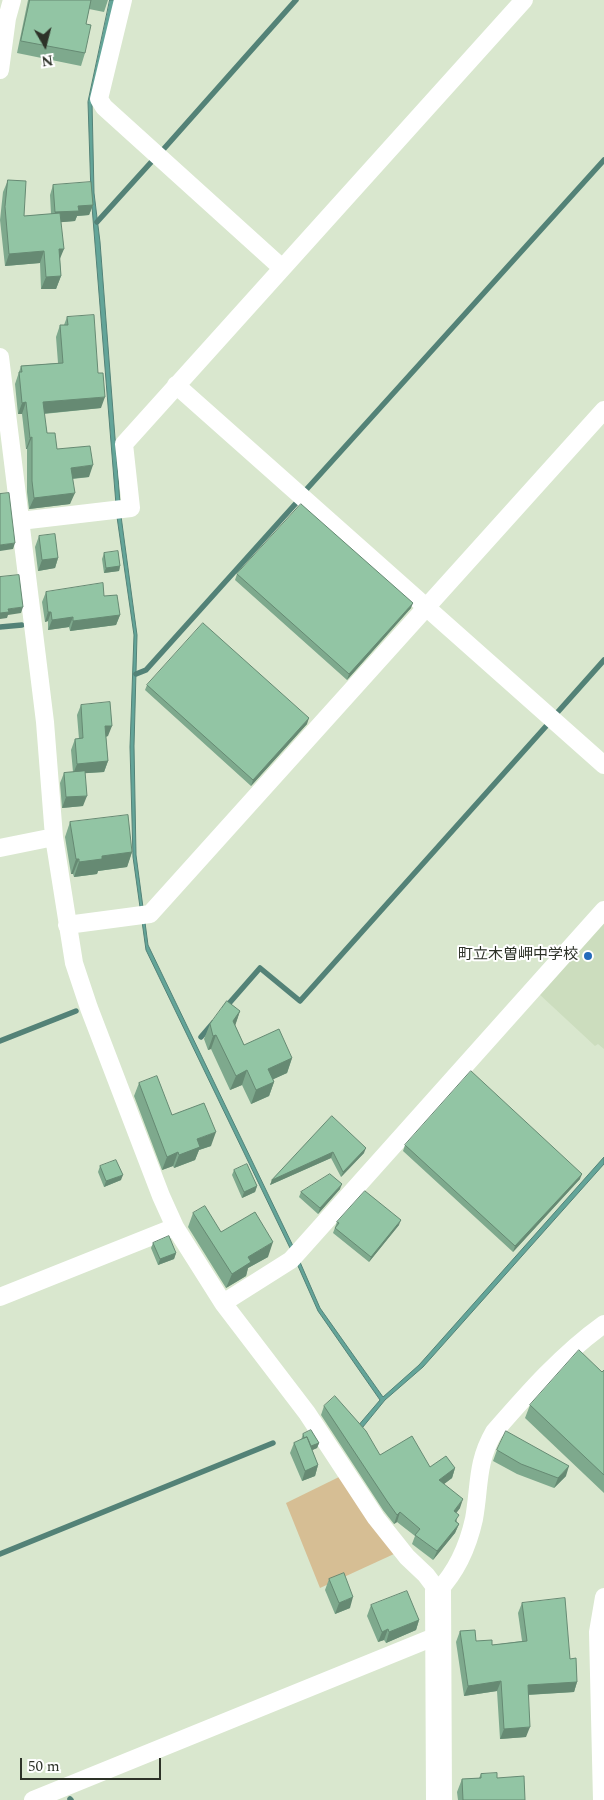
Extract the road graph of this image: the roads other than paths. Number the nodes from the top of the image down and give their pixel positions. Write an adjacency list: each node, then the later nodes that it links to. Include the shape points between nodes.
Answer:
1 (12, 0): 4 (street)
2 (123, 0): 5 (street, via 99,99)
3 (524, 0): 5 (street)
4 (0, 70)
5 (282, 268): 7 (street)
6 (0, 357): 8 (street)
7 (176, 385): 10 (street, via 124,444 131,508); 11 (street)
8 (1, 388): 10 (street)
9 (604, 410): 11 (street)
10 (20, 521): 13 (street, via 46,722)
11 (427, 607): 12 (street); 16 (street, via 143,915)
12 (604, 765)
13 (54, 838): 14 (street); 16 (street)
14 (0, 848)
15 (604, 910): 19 (street, via 296,1255)
16 (67, 924): 17 (street, via 74,963 88,1008)
17 (175, 1227): 18 (street); 19 (street)
18 (0, 1297)
19 (223, 1303): 21 (street, via 307,1413 376,1518)
20 (604, 1324): 21 (street, via 560,1360 494,1432 480,1466 470,1533 450,1578)
21 (438, 1591): 23 (street)
22 (604, 1597): 26 (street, via 598,1632)
23 (438, 1635): 24 (street); 25 (street)
24 (33, 1800)
25 (439, 1800)
26 (602, 1800)

